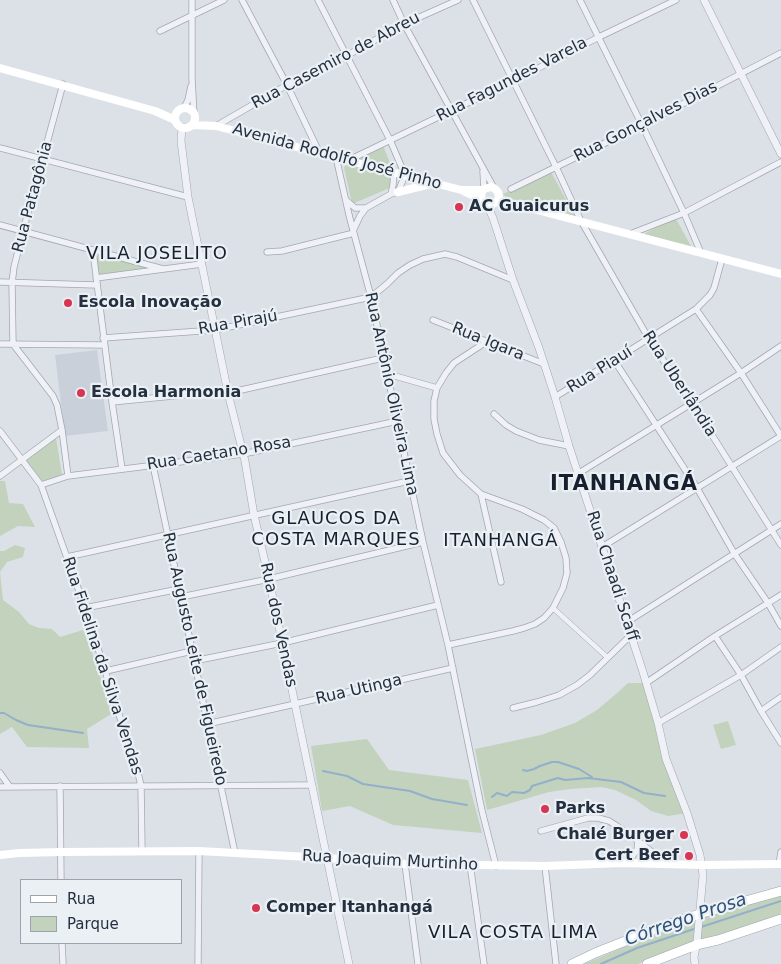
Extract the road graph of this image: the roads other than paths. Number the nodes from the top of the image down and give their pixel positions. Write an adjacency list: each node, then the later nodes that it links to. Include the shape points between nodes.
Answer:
1 (192, 0): 11 (street)
2 (224, 0): 11 (street)
3 (242, 0): 22 (street)
4 (318, 0): 16 (street)
5 (393, 0): 12 (street)
6 (458, 0): 12 (street, Rua Casemiro de Abreu)
7 (473, 0): 20 (street, Rua Uberlândia)
8 (580, 0): 14 (street)
9 (676, 0): 14 (street, Rua Fagundes Varela)
10 (704, 0): 18 (street)
11 (192, 15): 13 (street); 19 (street)
12 (404, 24): 16 (street, Rua Casemiro de Abreu); 24 (street)
13 (160, 31)
14 (599, 36): 20 (street, Rua Fagundes Varela); 29 (street)
15 (781, 53): 18 (street, Rua Gonçalves Dias)
16 (346, 56): 22 (street, Rua Casemiro de Abreu); 32 (street)
17 (0, 68): 21 (main road)
18 (742, 74): 29 (street, Rua Gonçalves Dias); 35 (street)
19 (192, 79): 23 (street, via 188,100); 26 (street)
20 (513, 81): 24 (street, Rua Fagundes Varela); 40 (street, Rua Uberlândia)
21 (63, 84): 25 (main road); 37 (street, Rua Patagônia)
22 (287, 85): 30 (street, Rua Casemiro de Abreu); 34 (street)
23 (181, 109): 25 (main road); 26 (main road, via 191,110); 27 (main road)
24 (452, 110): 32 (street, Rua Fagundes Varela); 41 (street)
25 (155, 111): 27 (main road)
26 (194, 115): 28 (main road); 30 (main road)
27 (175, 120): 31 (main road)
28 (192, 124): 30 (main road); 31 (main road)
29 (642, 124): 40 (street, Rua Gonçalves Dias); 56 (street)
30 (215, 125): 34 (main road, Avenida Rodolfo José Pinho)
31 (182, 127): 50 (street, Rua dos Vendas)
32 (390, 140): 38 (street, Rua Fagundes Varela); 43 (street)
33 (0, 148): 37 (street)
34 (319, 152): 36 (main road, Avenida Rodolfo José Pinho)
35 (781, 154)
36 (336, 157): 38 (main road, Avenida Rodolfo José Pinho); 51 (street, Rua Antônio Oliveira Lima)
37 (43, 160): 50 (street); 59 (street, Rua Patagônia)
38 (349, 160): 42 (main road, Avenida Rodolfo José Pinho)
39 (781, 162): 56 (street)
40 (556, 167): 45 (street, Rua Gonçalves Dias); 57 (street, Rua Uberlândia)
41 (483, 169): 47 (street); 48 (street)
42 (394, 172): 43 (main road, Avenida Rodolfo José Pinho); 49 (street)
43 (405, 175): 44 (main road, Avenida Rodolfo José Pinho); 49 (street)
44 (436, 183): 46 (main road, Avenida Rodolfo José Pinho); 49 (main road)
45 (511, 188)
46 (461, 190): 47 (main road, Avenida Rodolfo José Pinho); 53 (main road, Avenida Rodolfo José Pinho)
47 (484, 190): 48 (main road, via 491,187); 53 (main road, via 480,197)
48 (496, 190): 52 (main road); 54 (main road)
49 (394, 193): 55 (street)
50 (188, 197): 66 (street, Rua dos Vendas)
51 (345, 198): 55 (street, via 355,208); 60 (street, Rua Antônio Oliveira Lima)
52 (497, 202): 53 (main road); 54 (main road)
53 (484, 203): 70 (street, Rua Chaadi Scaff, via 493,218)
54 (510, 203): 57 (main road)
55 (366, 208): 60 (street)
56 (684, 212): 61 (street); 64 (street)
57 (581, 221): 61 (main road); 79 (street, Rua Uberlândia)
58 (0, 225): 59 (street)
59 (23, 232): 62 (street); 72 (street, Rua Patagônia)
60 (354, 232): 63 (street); 74 (street, Rua Antônio Oliveira Lima)
61 (630, 234): 64 (main road)
62 (93, 251): 67 (street); 69 (street)
63 (268, 252)
64 (701, 253): 65 (main road)
65 (722, 259): 68 (main road); 75 (street, Rua Piauí, via 714,288)
66 (202, 264): 67 (street); 77 (street, Rua dos Vendas)
67 (163, 269): 69 (street)
68 (779, 272)
69 (96, 278): 73 (street)
70 (513, 280): 74 (street, via 445,254 410,265); 87 (street, Rua Chaadi Scaff)
71 (0, 282): 72 (street)
72 (12, 283): 73 (street); 82 (street, Rua Patagônia)
73 (96, 286): 78 (street)
74 (370, 297): 77 (street, Rua Pirajú); 85 (street, Rua Antônio Oliveira Lima)
75 (696, 309): 79 (street, Rua Piauí); 88 (street)
76 (433, 320): 80 (street, Rua Igara)
77 (215, 330): 78 (street, Rua Pirajú); 91 (street, Rua dos Vendas)
78 (104, 338): 83 (street)
79 (649, 339): 86 (street, Rua Piauí); 94 (street, Rua Uberlândia)
80 (486, 342): 87 (street, Rua Igara); 90 (street, via 454,363)
81 (0, 344): 82 (street)
82 (13, 344): 83 (street); 98 (street, via 53,396)
83 (104, 345): 93 (street)
84 (781, 346): 88 (street)
85 (384, 358): 89 (street, Rua Antônio Oliveira Lima); 91 (street)
86 (614, 360): 92 (street, Rua Piauí); 97 (street)
87 (544, 364): 92 (street, Rua Chaadi Scaff)
88 (741, 372): 94 (street); 100 (street)
89 (388, 374): 90 (street); 96 (street, Rua Antônio Oliveira Lima)
90 (438, 388): 113 (street, via 434,419 443,453 460,475)
91 (228, 393): 93 (street); 102 (street, Rua dos Vendas)
92 (555, 397): 101 (street, Rua Chaadi Scaff)
93 (112, 402): 106 (street)
94 (692, 403): 97 (street); 105 (street, Rua Uberlândia)
95 (494, 414): 101 (street, via 516,431)
96 (398, 421): 102 (street, Rua Caetano Rosa); 110 (street, Rua Antônio Oliveira Lima)
97 (656, 426): 107 (street); 112 (street)
98 (62, 430): 103 (street); 109 (street)
99 (0, 431): 103 (street, Rua Fidelina da Silva Vendas)
100 (781, 436): 105 (street)
101 (569, 446): 107 (street, Rua Chaadi Scaff)
102 (243, 454): 104 (street, Rua Caetano Rosa); 114 (street, Rua dos Vendas)
103 (22, 460): 108 (street); 111 (street, Rua Fidelina da Silva Vendas)
104 (153, 465): 106 (street, Rua Caetano Rosa); 117 (street, Rua Augusto Leite de Figueiredo)
105 (732, 466): 112 (street); 116 (street, Rua Uberlândia)
106 (122, 469): 109 (street, Rua Caetano Rosa)
107 (579, 473): 120 (street, Rua Chaadi Scaff)
108 (0, 476)
109 (68, 476): 111 (street, Rua Caetano Rosa)
110 (409, 481): 114 (street); 118 (street, Rua Antônio Oliveira Lima)
111 (40, 485): 122 (street, Rua Fidelina da Silva Vendas)
112 (697, 488): 120 (street); 121 (street)
113 (482, 494): 124 (street); 131 (street, via 522,509 554,528 566,558 567,573)
114 (254, 515): 117 (street); 123 (street, Rua dos Vendas)
115 (781, 524): 116 (street)
116 (771, 530): 119 (street, Rua Uberlândia); 121 (street)
117 (169, 534): 122 (street); 125 (street, Rua Augusto Leite de Figueiredo)
118 (423, 542): 123 (street); 129 (street, Rua Antônio Oliveira Lima)
119 (781, 545)
120 (602, 547): 132 (street, Rua Chaadi Scaff)
121 (734, 553): 128 (street); 132 (street)
122 (67, 557): 130 (street, Rua Fidelina da Silva Vendas)
123 (269, 579): 127 (street); 136 (street, Rua dos Vendas)
124 (501, 582)
125 (179, 589): 127 (street, Rua Augusto Leite de Figueiredo); 130 (street)
126 (781, 595): 128 (street)
127 (181, 597): 139 (street, Rua Augusto Leite de Figueiredo)
128 (768, 603): 133 (street); 135 (street)
129 (438, 605): 136 (street); 137 (street, Rua Antônio Oliveira Lima)
130 (85, 608): 143 (street, Rua Fidelina da Silva Vendas)
131 (553, 608): 137 (street, via 544,618 524,628); 140 (street)
132 (627, 622): 134 (street, Rua Chaadi Scaff)
133 (781, 626)
134 (631, 634): 140 (street); 145 (street, Rua Chaadi Scaff)
135 (716, 636): 144 (street); 145 (street)
136 (282, 643): 141 (street); 147 (street, Rua dos Vendas)
137 (448, 646): 142 (street, Rua Antônio Oliveira Lima)
138 (781, 646): 144 (street)
139 (192, 651): 141 (street, Rua Augusto Leite de Figueiredo); 143 (street)
140 (608, 657): 148 (street, via 590,675 559,695)
141 (194, 661): 151 (street, Rua Augusto Leite de Figueiredo)
142 (453, 668): 147 (street, Rua Utinga); 175 (street, Rua Antônio Oliveira Lima)
143 (106, 671): 157 (street, Rua Fidelina da Silva Vendas)
144 (741, 675): 149 (street); 150 (street)
145 (646, 682): 150 (street, Rua Chaadi Scaff)
146 (781, 697): 149 (street)
147 (295, 704): 151 (street, Rua Utinga); 154 (street, Rua dos Vendas)
148 (513, 708)
149 (760, 711): 152 (street)
150 (658, 723): 174 (street, Rua Chaadi Scaff, via 666,758)
151 (207, 724): 158 (street, Rua Augusto Leite de Figueiredo)
152 (781, 743)
153 (0, 773): 155 (street)
154 (311, 785): 158 (street); 168 (street, Rua dos Vendas)
155 (10, 786): 156 (street); 159 (street)
156 (60, 786): 157 (street); 164 (street)
157 (141, 786): 158 (street); 162 (street, Rua Fidelina da Silva Vendas)
158 (220, 786): 166 (street, Rua Augusto Leite de Figueiredo)
159 (0, 787)
160 (541, 831): 161 (street, via 598,818 609,821)
161 (638, 841): 169 (street, via 637,850); 170 (street)
162 (142, 851): 163 (main road, Rua Joaquim Murtinho); 164 (main road, Rua Joaquim Murtinho)
163 (199, 851): 166 (main road, Rua Joaquim Murtinho); 184 (street)
164 (61, 852): 167 (main road, Rua Joaquim Murtinho); 177 (street)
165 (781, 852): 173 (street)
166 (235, 853): 168 (main road, Rua Joaquim Murtinho)
167 (0, 856)
168 (327, 858): 171 (main road, Rua Joaquim Murtinho); 185 (street, Rua dos Vendas)
169 (623, 863): 170 (main road, Rua Joaquim Murtinho); 176 (main road, Rua Joaquim Murtinho)
170 (666, 863): 174 (main road, Rua Joaquim Murtinho)
171 (404, 864): 172 (main road, Rua Joaquim Murtinho); 186 (street)
172 (470, 864): 175 (main road, Rua Joaquim Murtinho); 187 (street)
173 (780, 864): 174 (main road, Rua Joaquim Murtinho)
174 (702, 865): 179 (street, Rua Chaadi Scaff)
175 (496, 866): 176 (main road, Rua Joaquim Murtinho)
176 (544, 866): 188 (street)
177 (61, 879)
178 (781, 891): 179 (main road)
179 (699, 917): 181 (street, Rua Chaadi Scaff); 189 (main road, via 633,937)
180 (781, 919): 181 (main road, via 718,940)
181 (696, 943): 190 (main road); 191 (street, Rua Chaadi Scaff)
182 (62, 944): 183 (street)
183 (63, 964)
184 (198, 964)
185 (349, 964)
186 (418, 964)
187 (484, 964)
188 (556, 964)
189 (572, 964)
190 (647, 964)
191 (695, 964)

